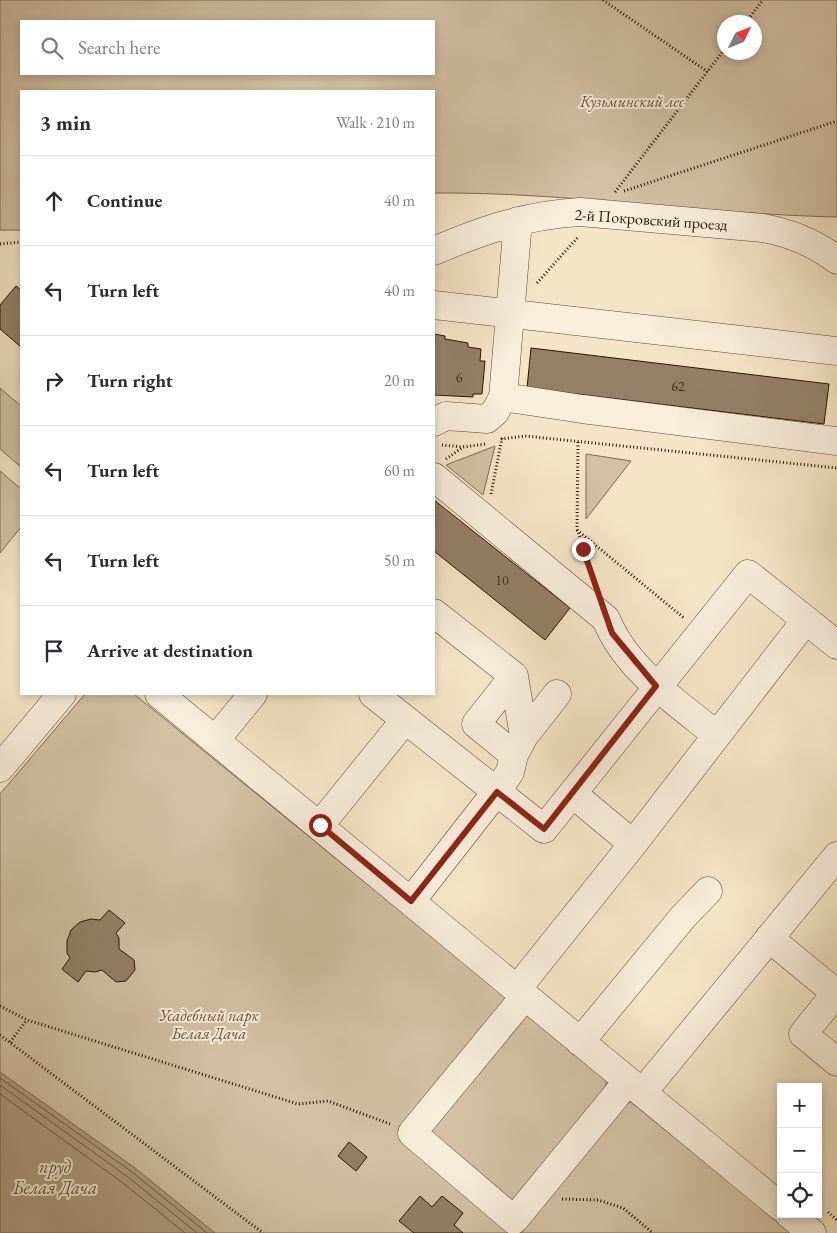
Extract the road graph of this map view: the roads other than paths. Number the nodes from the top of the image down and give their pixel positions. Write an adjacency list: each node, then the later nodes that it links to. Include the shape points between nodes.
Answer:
1 (518, 221): 2 (street, 2-й Покровский проезд, via 481,230); 3 (street, 2-й Покровский проезд, via 557,214 599,214 763,228 814,244); 5 (street)
2 (435, 251)
3 (837, 260)
4 (435, 305): 5 (street)
5 (510, 312): 6 (street); 7 (street)
6 (837, 351)
7 (503, 397): 8 (street, via 487,419 446,416); 9 (street)
8 (435, 422)
9 (837, 441)
10 (437, 470): 15 (street, via 486,520 606,619 622,648)
11 (435, 613): 14 (street)
12 (806, 620): 13 (street); 15 (street, via 748,574); 22 (street)
13 (837, 645)
14 (514, 676): 24 (street); 24 (street, via 476,724)
15 (656, 686): 22 (street); 27 (street)
16 (557, 694): 24 (street)
17 (61, 695): 25 (street)
18 (160, 695): 23 (street)
19 (252, 695): 23 (street)
20 (374, 695): 21 (street)
21 (405, 720): 26 (street); 28 (street)
22 (717, 735): 29 (street)
23 (216, 739): 28 (street)
24 (519, 746): 26 (street, via 510,772)
25 (0, 768)
26 (497, 792): 27 (street, via 544,829); 32 (street)
27 (573, 794): 29 (street)
28 (320, 825): 32 (street)
29 (633, 844): 34 (street)
30 (837, 856): 33 (street)
31 (708, 890): 36 (street)
32 (411, 901): 34 (street)
33 (769, 938): 35 (street); 38 (street)
34 (521, 992): 36 (street); 38 (street, via 412,1133 514,1220)
35 (837, 993): 37 (street, via 803,1034)
36 (580, 1042): 38 (street)
37 (837, 1062)
38 (635, 1087): 39 (street)
39 (777, 1204)
40 (794, 1218): 41 (street)
41 (812, 1233)

